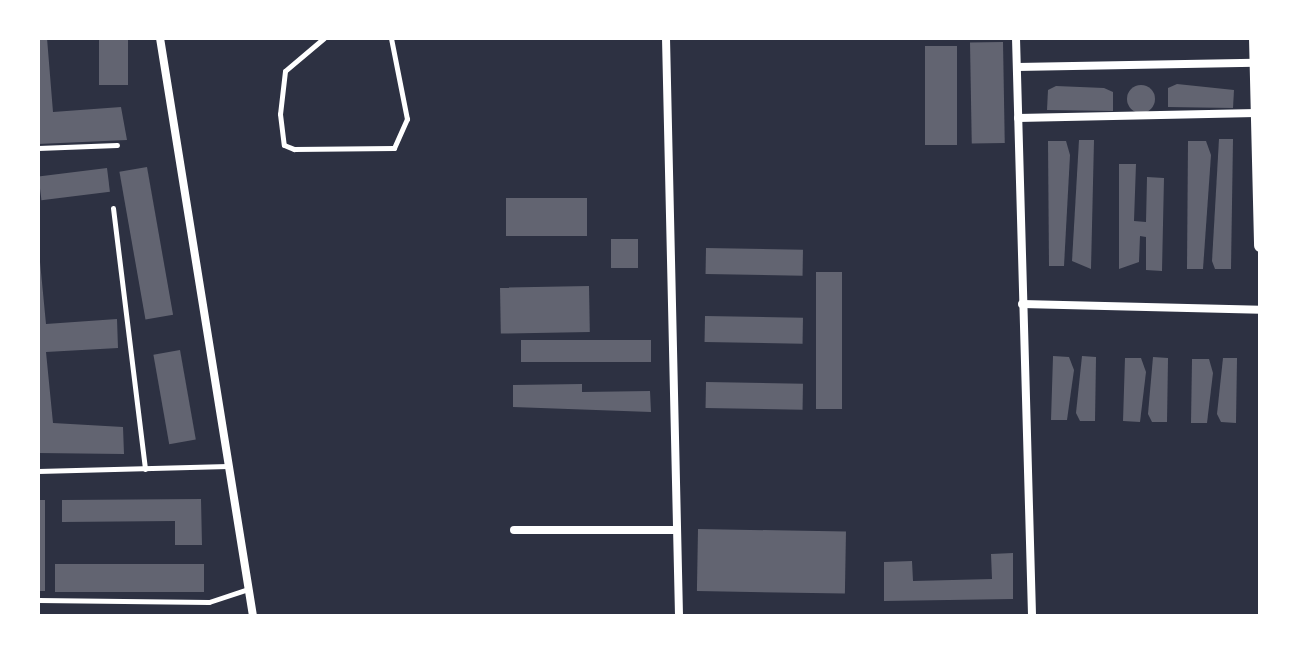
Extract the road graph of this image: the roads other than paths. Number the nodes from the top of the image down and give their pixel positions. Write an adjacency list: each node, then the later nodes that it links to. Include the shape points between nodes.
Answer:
1 (160, 38): 17 (street)
2 (324, 38): 3 (lane, via 283,80 284,145 294,149 394,148 407,119)
3 (391, 38)
4 (666, 38): 21 (street)
5 (1016, 38): 8 (street)
6 (1255, 38): 7 (street)
7 (1255, 63): 8 (street); 9 (street)
8 (1017, 67): 10 (street)
9 (1256, 113): 10 (street); 14 (street)
10 (1018, 118): 15 (street)
11 (117, 145): 12 (lane)
12 (38, 148)
13 (113, 208): 18 (lane)
14 (1260, 246)
15 (1022, 304): 16 (street); 26 (street)
16 (1260, 310)
17 (228, 466): 18 (lane); 22 (street)
18 (145, 469): 19 (lane)
19 (38, 471)
20 (514, 530): 21 (street)
21 (677, 530): 25 (street)
22 (248, 589): 23 (lane, via 209,602); 24 (street)
23 (38, 600)
24 (253, 616)
25 (679, 616)
26 (1032, 616)

